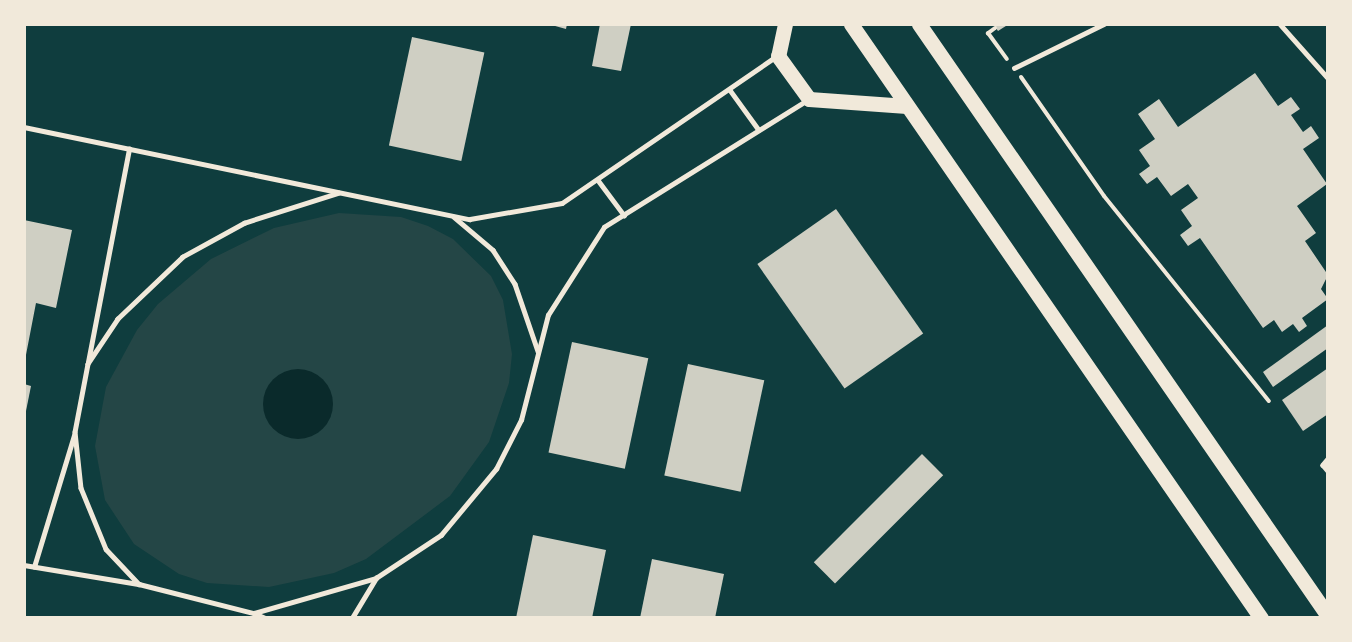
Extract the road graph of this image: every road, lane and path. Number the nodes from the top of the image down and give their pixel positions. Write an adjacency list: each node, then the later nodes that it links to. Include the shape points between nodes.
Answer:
1 (785, 24): 7 (highway)
2 (851, 24): 12 (highway)
3 (919, 24): 31 (highway)
4 (1104, 24): 8 (lane)
5 (1280, 24): 9 (lane)
6 (996, 28): 8 (path, via 988,33)
7 (778, 56): 10 (lane); 11 (highway)
8 (1014, 68): 22 (path, via 1104,196)
9 (1328, 78)
10 (730, 90): 14 (lane); 16 (lane)
11 (809, 99): 12 (highway); 14 (lane)
12 (907, 106): 34 (highway)
13 (24, 127): 15 (lane)
14 (759, 130): 19 (lane)
15 (129, 148): 17 (lane); 21 (lane)
16 (598, 180): 18 (lane, via 562,204 470,219); 19 (lane)
17 (341, 192): 18 (lane); 21 (lane, via 245,223 183,257 118,319)
18 (452, 215): 20 (lane, via 494,250 515,284)
19 (624, 215): 20 (lane, via 604,227 548,315)
20 (538, 353): 28 (lane, via 521,420 496,469 441,535)
21 (88, 364): 23 (lane)
22 (1269, 402)
23 (75, 432): 27 (lane); 29 (lane, via 81,488 106,549)
24 (1328, 459): 25 (lane, via 1323,465)
25 (1328, 471)
26 (24, 566): 27 (lane)
27 (34, 567): 29 (lane)
28 (376, 578): 30 (lane); 33 (lane)
29 (140, 584): 30 (lane)
30 (254, 613): 32 (lane)
31 (1328, 616)
32 (266, 618)
33 (352, 618)
34 (1261, 618)

